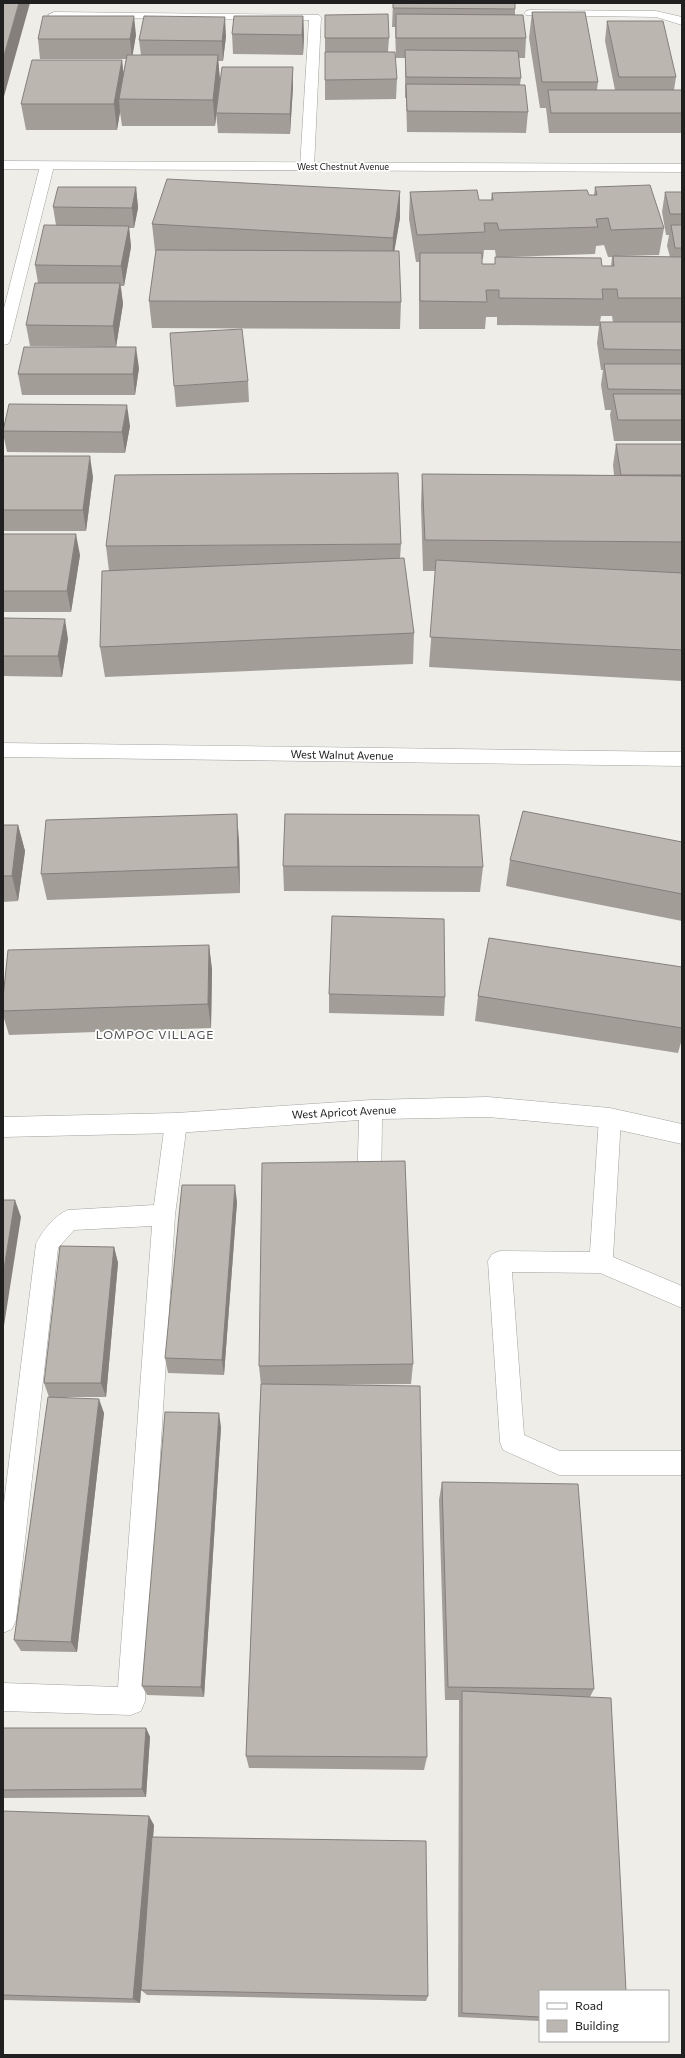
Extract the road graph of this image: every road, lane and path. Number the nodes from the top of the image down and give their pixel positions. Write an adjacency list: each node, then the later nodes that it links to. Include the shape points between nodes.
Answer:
1 (530, 13): 3 (lane, via 656,14)
2 (54, 15): 6 (lane, via 316,17)
3 (682, 21)
4 (3, 165): 5 (street, West Chestnut Avenue)
5 (47, 166): 6 (street, West Chestnut Avenue); 8 (lane)
6 (307, 167): 7 (street, West Chestnut Avenue)
7 (682, 168)
8 (3, 341)
9 (3, 750): 10 (street, West Walnut Avenue)
10 (682, 759)
11 (371, 1110): 12 (street, West Apricot Avenue, via 488,1107); 13 (street, West Apricot Avenue); 16 (street)
12 (610, 1118): 15 (street, West Apricot Avenue); 18 (lane)
13 (176, 1123): 14 (street, West Apricot Avenue); 17 (lane)
14 (3, 1127)
15 (682, 1134)
16 (369, 1213)
17 (164, 1215): 21 (lane, via 68,1220 47,1244); 22 (lane, via 131,1701)
18 (601, 1263): 19 (lane); 20 (lane, via 500,1261 512,1442 559,1463)
19 (682, 1297)
20 (682, 1463)
21 (3, 1620)
22 (3, 1697)

